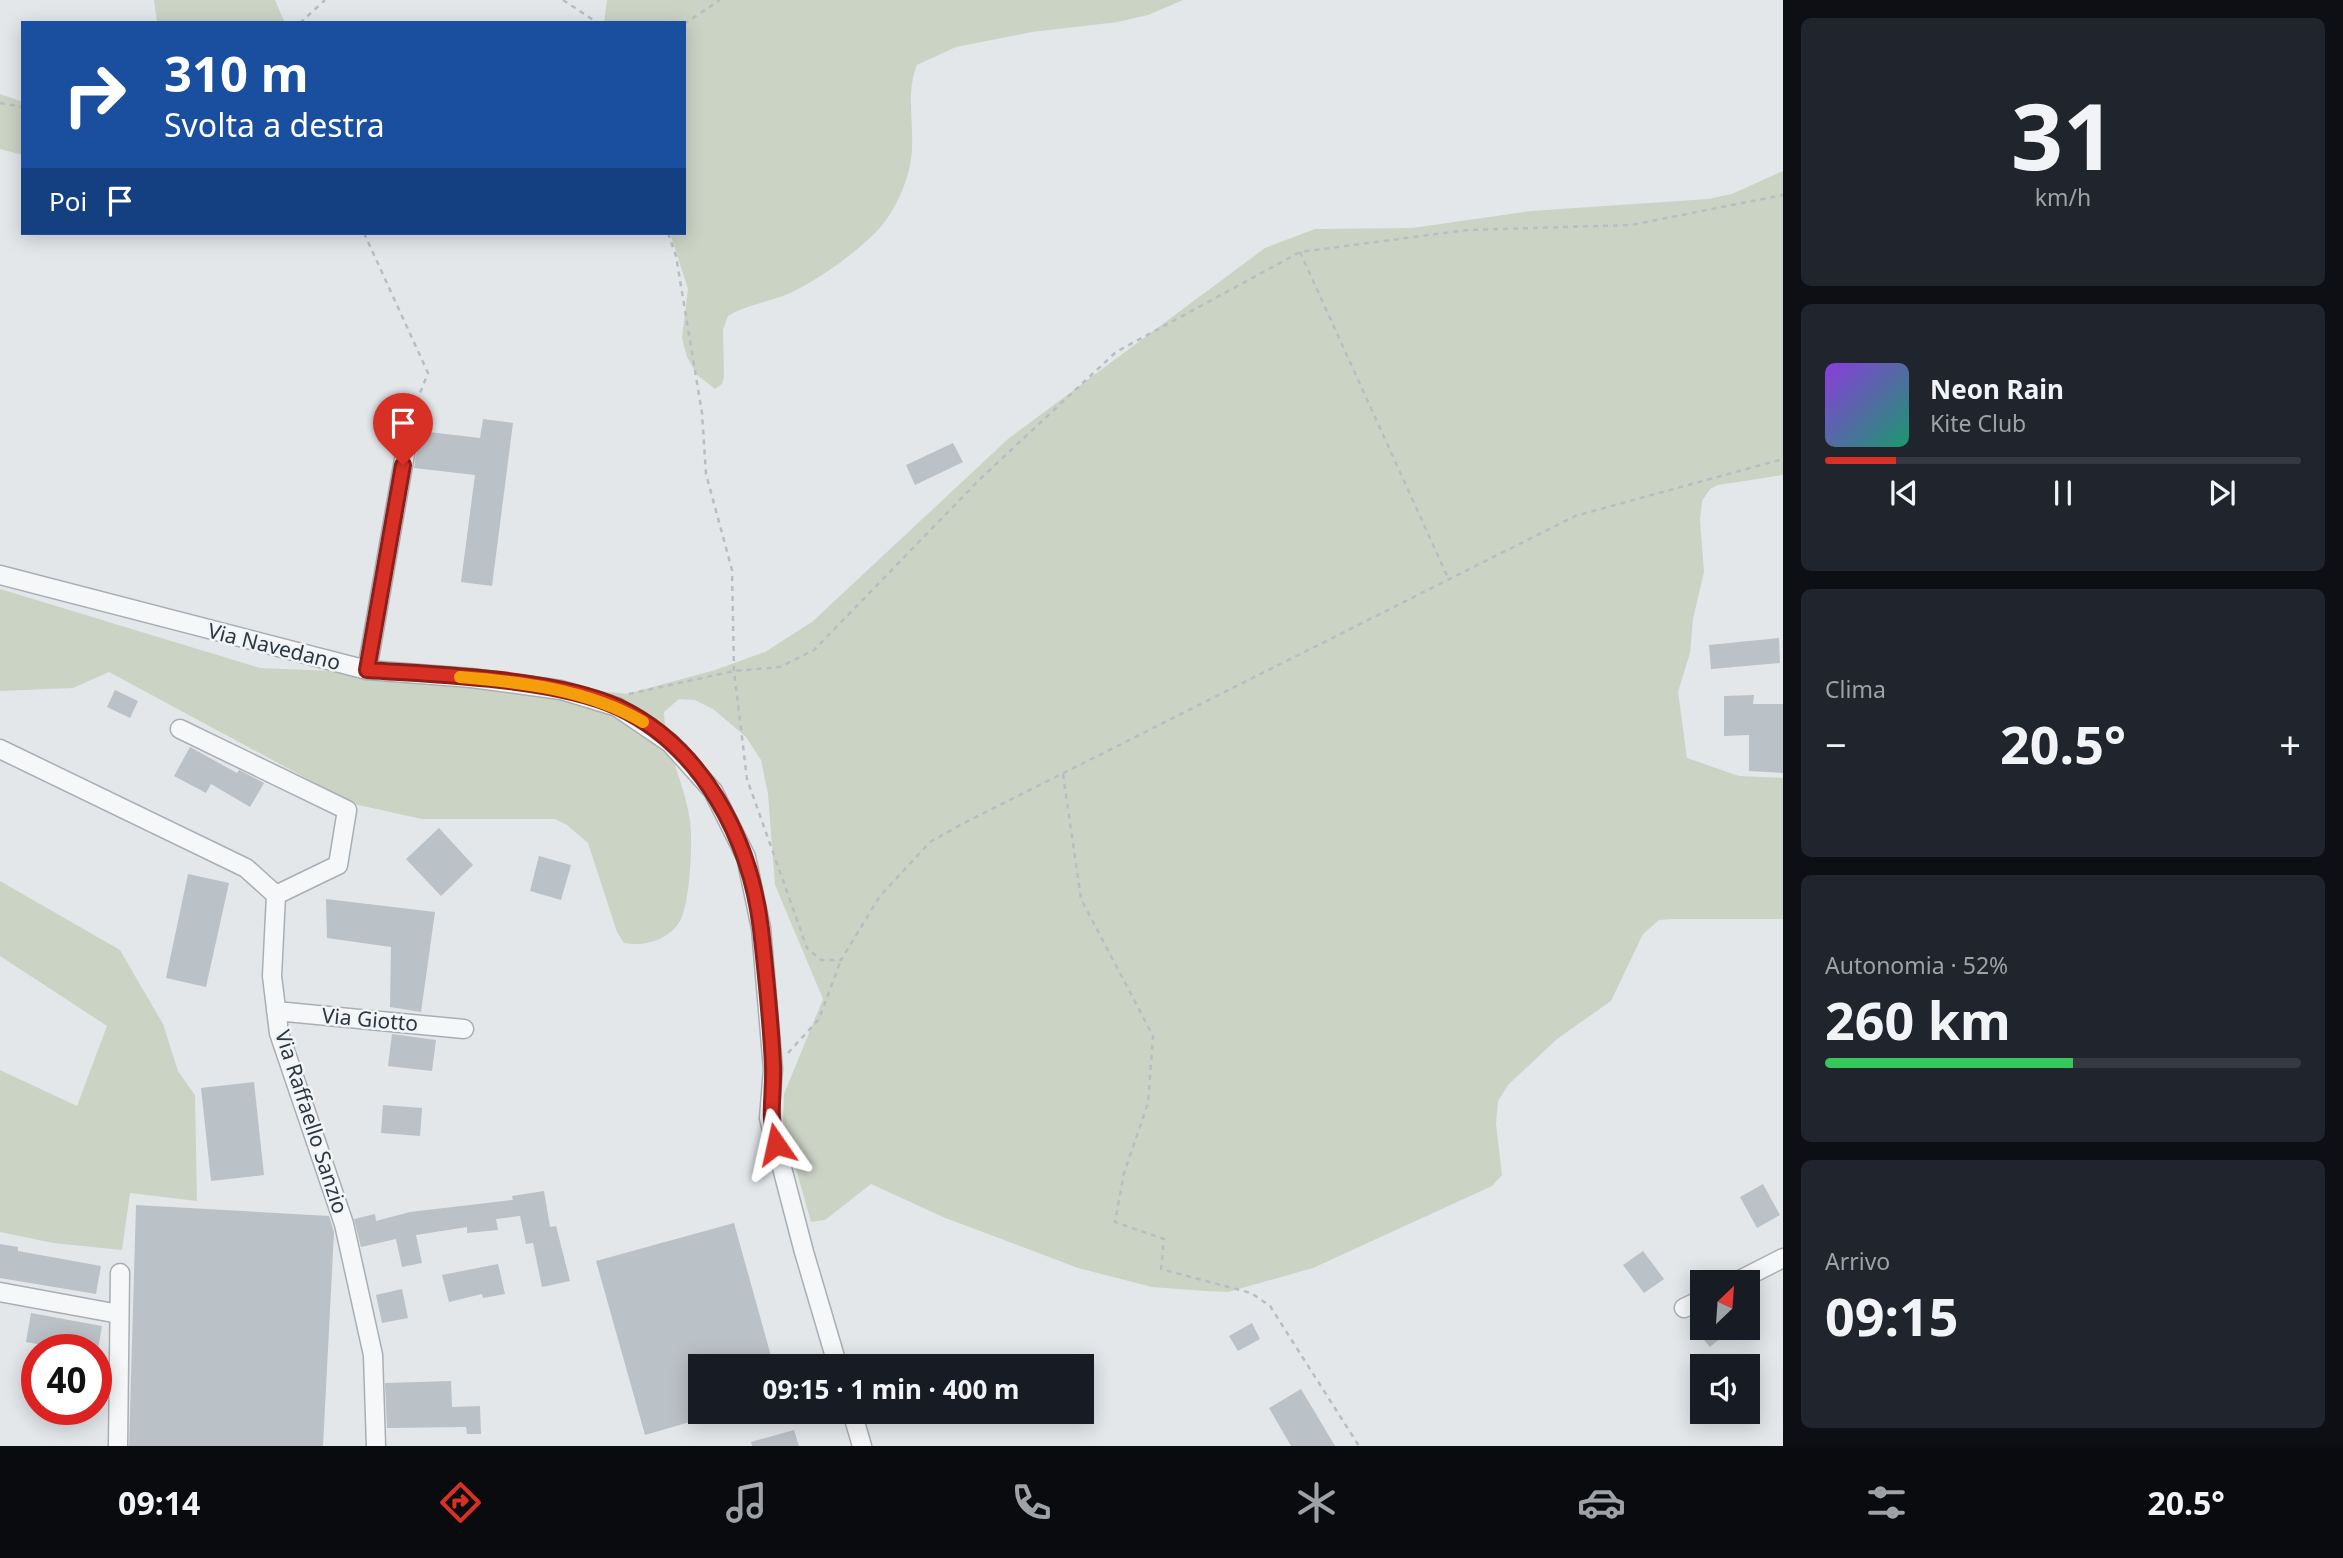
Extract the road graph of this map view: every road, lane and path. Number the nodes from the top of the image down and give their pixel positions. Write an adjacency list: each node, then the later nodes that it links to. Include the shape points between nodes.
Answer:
1 (325, 0): 4 (path)
2 (563, 0): 5 (path)
3 (720, 0): 6 (path)
4 (302, 21)
5 (595, 21)
6 (686, 23)
7 (0, 103): 8 (path)
8 (21, 107)
9 (1783, 195): 12 (path, via 1631,225 1467,230)
10 (365, 235): 13 (path, via 428,373)
11 (669, 235): 18 (path, via 702,413 706,474 732,570)
12 (1300, 252): 16 (path); 18 (path, via 1116,352 980,479 814,650 780,667)
13 (412, 414): 17 (street)
14 (1783, 459): 16 (path, via 1576,516)
15 (0, 575): 17 (street, Via Navedano)
16 (1449, 580): 22 (path)
17 (367, 670): 19 (street, Via Navedano, via 561,690)
18 (734, 671): 19 (path, via 629,694); 24 (path, via 747,779 783,884 807,948 821,960)
19 (617, 707): 27 (street, Via Navedano, via 656,731 691,764 713,791 746,857 757,904)
20 (180, 729): 23 (street, via 347,810 338,865)
21 (0, 749): 23 (street, via 246,868)
22 (1063, 774): 24 (path, via 930,842 880,896); 40 (path, via 1081,899 1153,1036 1148,1103 1124,1173 1115,1222 1164,1239 1161,1269 1251,1293 1270,1306)
23 (276, 895): 25 (street, Via Raffaello Sanzio, via 272,976)
24 (841, 960): 27 (path, via 819,1020)
25 (276, 1011): 26 (street, Via Giotto); 38 (street, Via Raffaello Sanzio, via 279,1032 344,1224 373,1355)
26 (464, 1029)
27 (773, 1069): 35 (street, Via Navedano, via 769,1118)
28 (1783, 1258): 29 (street)
29 (1759, 1270)
30 (120, 1273): 34 (street)
31 (0, 1292): 34 (street)
32 (1690, 1305): 33 (street)
33 (1684, 1308)
34 (119, 1314): 37 (street)
35 (834, 1354)
36 (856, 1424): 39 (street)
37 (118, 1446)
38 (376, 1446)
39 (862, 1446)
40 (1359, 1446)

